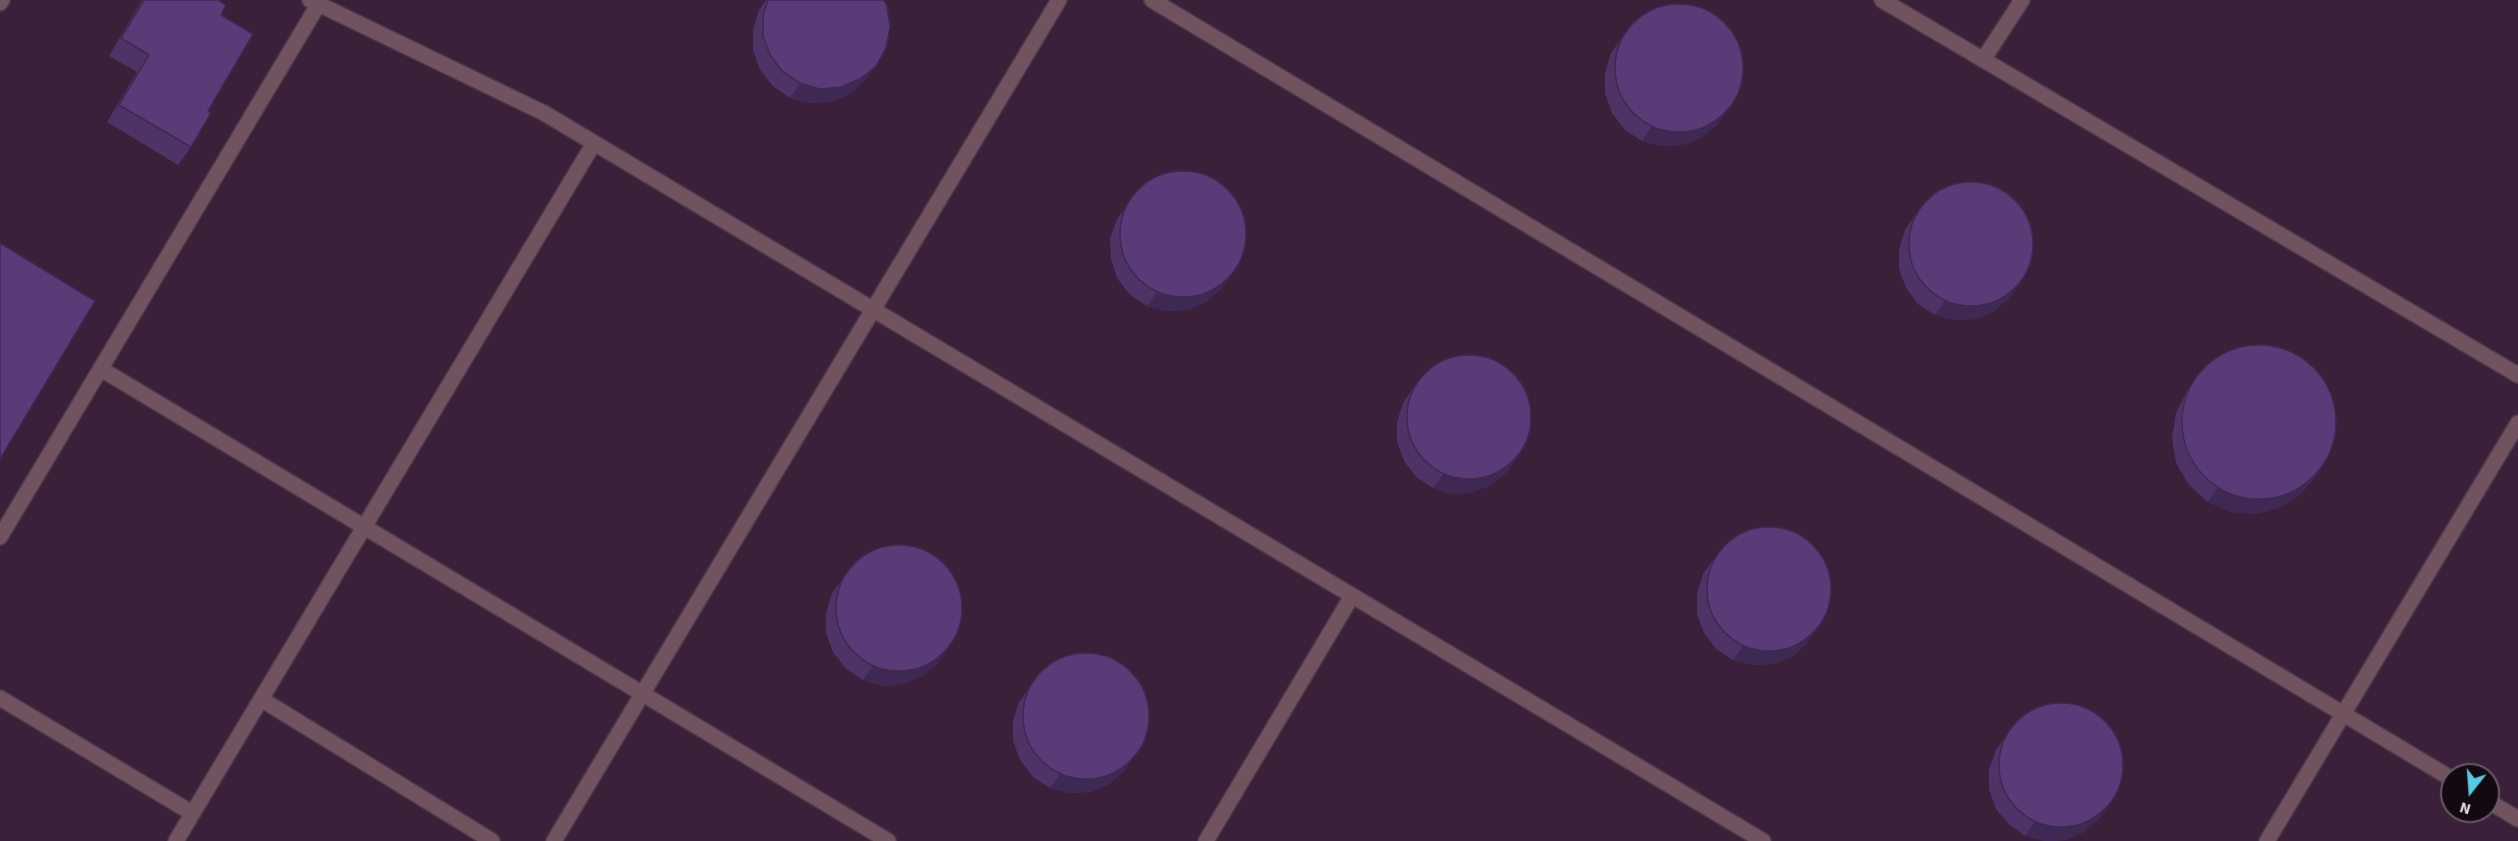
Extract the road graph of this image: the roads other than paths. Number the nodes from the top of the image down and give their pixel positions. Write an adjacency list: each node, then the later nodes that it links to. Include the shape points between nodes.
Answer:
1 (1059, 0): 8 (lane)
2 (1152, 0): 18 (lane)
3 (1882, 0): 6 (lane)
4 (2022, 0): 6 (lane)
5 (316, 1): 7 (lane, via 518,99); 9 (lane)
6 (1983, 60): 10 (lane)
7 (594, 143): 8 (lane); 12 (lane)
8 (873, 310): 14 (lane); 15 (lane)
9 (101, 369): 12 (lane); 13 (lane)
10 (2518, 375)
11 (2518, 423): 18 (lane)
12 (364, 527): 15 (lane); 17 (lane)
13 (0, 537)
14 (1352, 596): 27 (lane); 28 (lane)
15 (642, 694): 25 (lane); 26 (lane)
16 (0, 698): 21 (lane)
17 (261, 699): 21 (lane); 24 (lane)
18 (2343, 714): 19 (lane); 29 (lane)
19 (2440, 772)
20 (2500, 808): 22 (lane)
21 (192, 813): 23 (lane)
22 (2518, 819)
23 (176, 841)
24 (492, 841)
25 (554, 841)
26 (888, 841)
27 (1206, 841)
28 (1762, 841)
29 (2267, 841)

